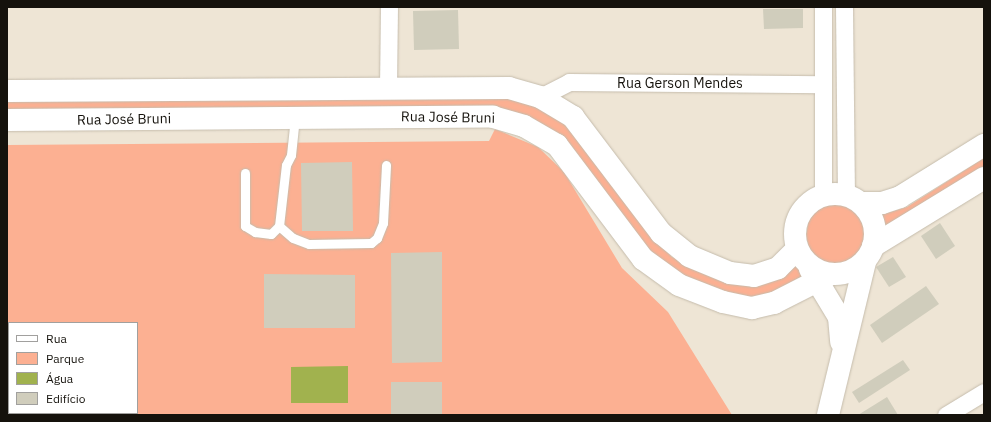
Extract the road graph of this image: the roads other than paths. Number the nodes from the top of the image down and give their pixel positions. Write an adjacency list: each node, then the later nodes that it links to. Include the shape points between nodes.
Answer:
1 (389, 7): 5 (street)
2 (823, 7): 4 (street)
3 (844, 7): 15 (street)
4 (823, 84): 7 (street, Rua Gerson Mendes, via 569,82); 14 (street)
5 (388, 88): 6 (street, Rua José Bruni); 7 (street, Rua José Bruni, via 493,87)
6 (7, 91)
7 (540, 96): 18 (street, Rua José Bruni, via 573,117 583,128 661,234 678,249 730,273 754,276 778,268)
8 (296, 117): 9 (street, Rua José Bruni); 16 (lane, via 291,155 286,165); 18 (street, Rua José Bruni, via 478,115 509,121 557,145 634,248 667,279 723,302 752,308 774,304)
9 (7, 120)
10 (984, 146): 15 (street, via 900,197)
11 (386, 165): 16 (lane, via 384,223 377,238 371,243 309,244 294,238)
12 (245, 173): 16 (lane, via 245,226 255,232 272,234)
13 (984, 178): 17 (street)
14 (823, 195): 15 (street); 18 (street, via 801,213 796,226)
15 (855, 199): 17 (street, via 872,224)
16 (279, 226)
17 (869, 254): 18 (street, via 851,271); 19 (street)
18 (813, 268): 19 (street, via 839,317)
19 (840, 365): 21 (street)
20 (984, 392): 22 (street)
21 (828, 415)
22 (946, 415)

